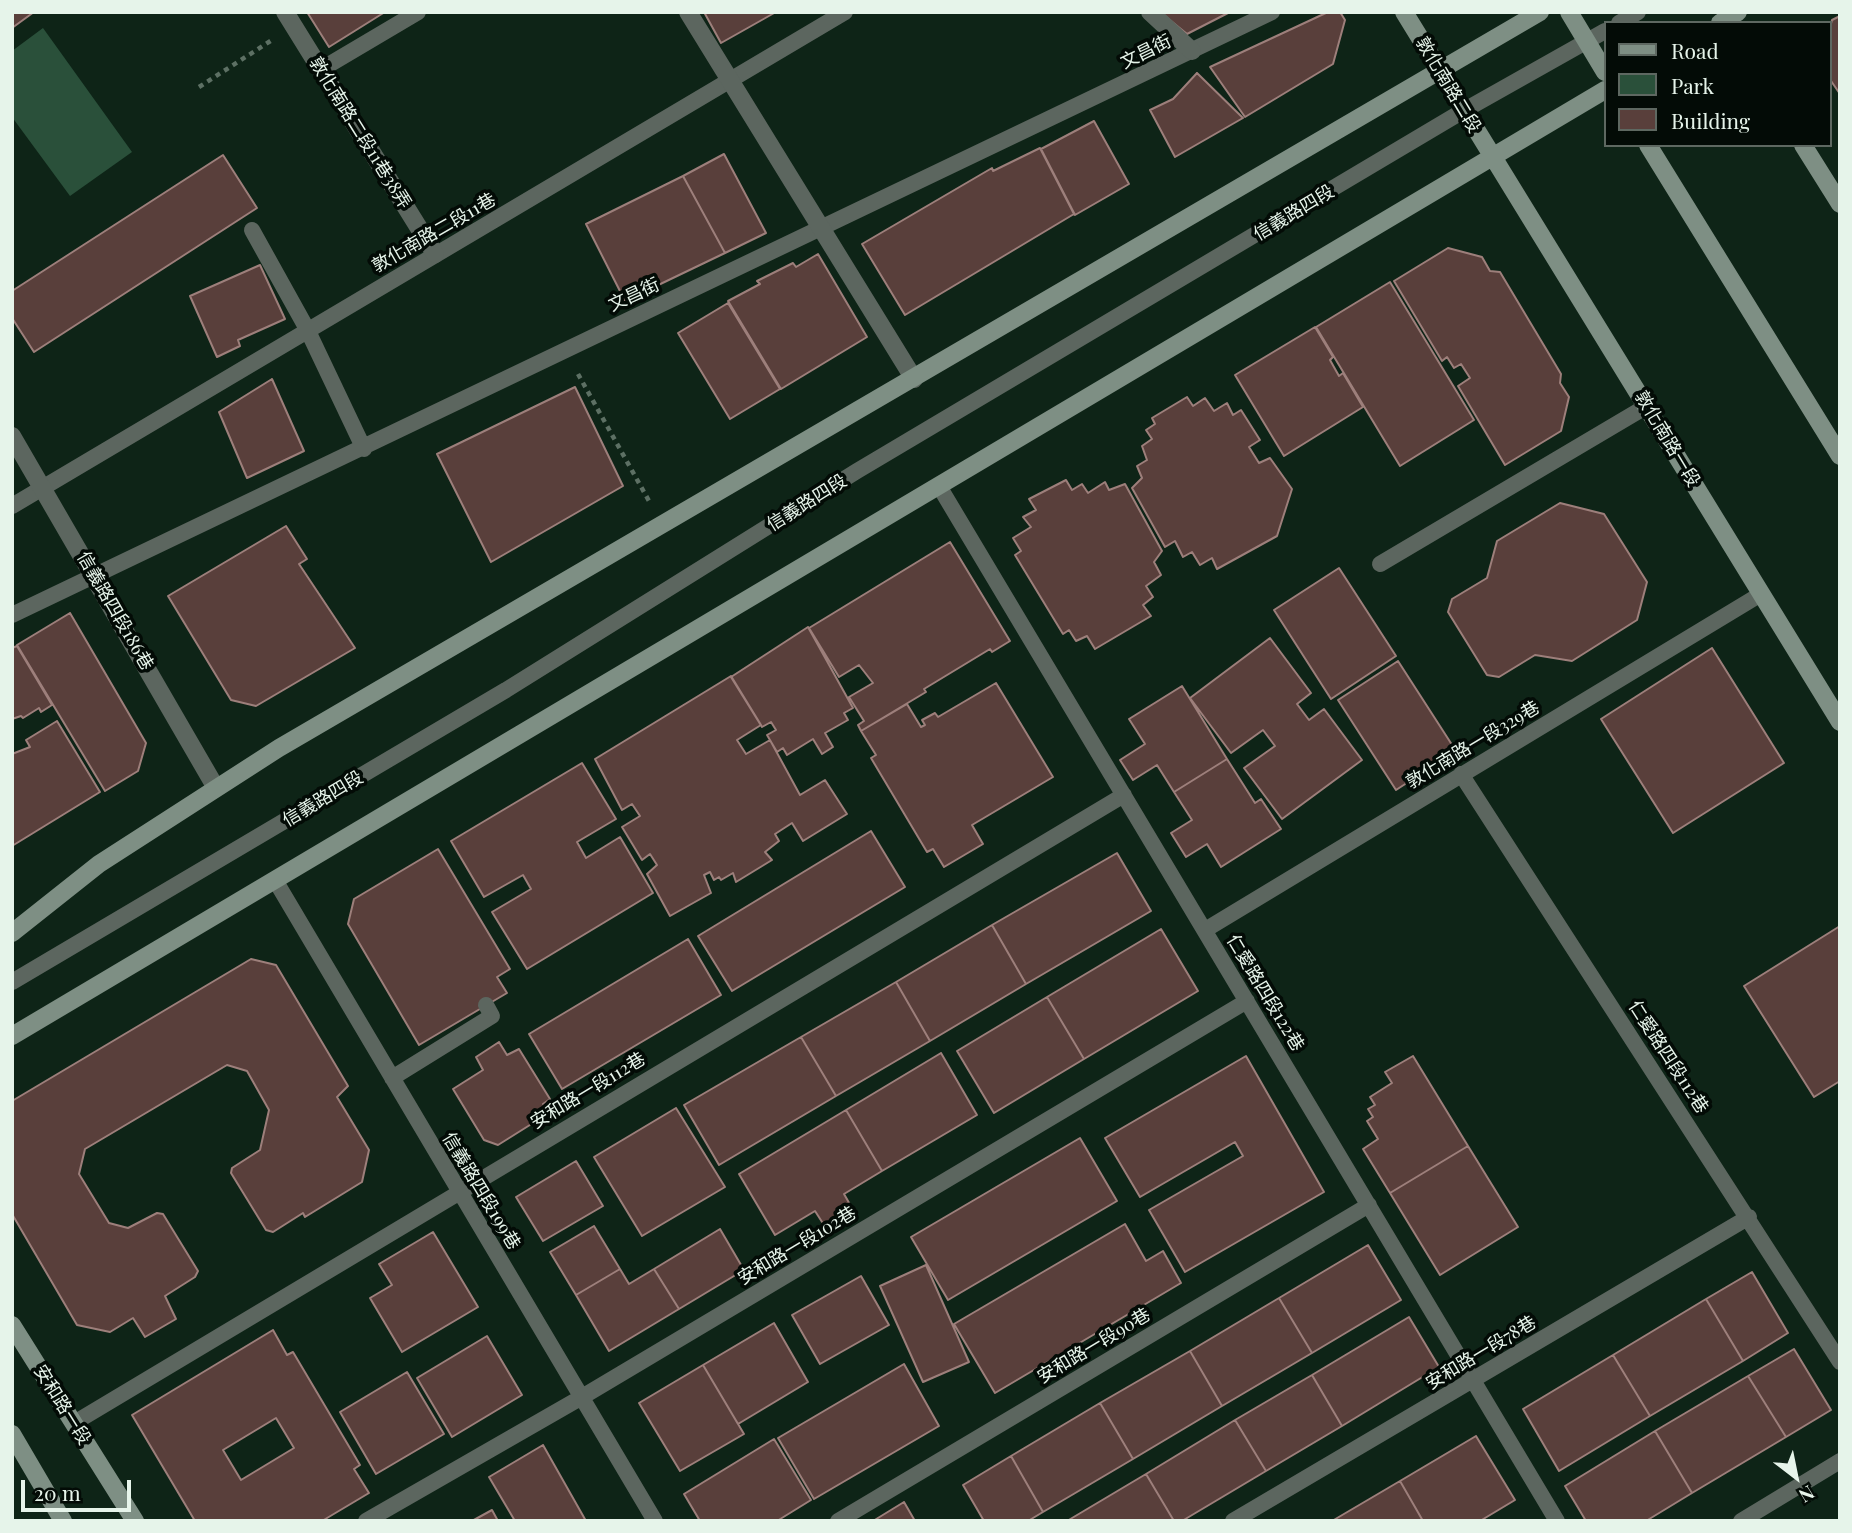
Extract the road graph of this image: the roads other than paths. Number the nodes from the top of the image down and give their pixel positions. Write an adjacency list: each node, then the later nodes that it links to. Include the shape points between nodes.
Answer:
1 (418, 12): 16 (lane)
2 (688, 12): 18 (street)
3 (845, 12): 18 (lane, 敦化南路二段11巷)
4 (1150, 12): 14 (street)
5 (1272, 12): 14 (lane, 文昌街)
6 (1404, 12): 17 (main road, 敦化南路二段)
7 (1540, 12): 17 (main road)
8 (1569, 12): 13 (main road)
9 (1638, 12): 11 (lane)
10 (289, 19): 16 (street, 敦化南路二段11巷38弄)
11 (1622, 21)
12 (1604, 32): 13 (lane, 信義路四段)
13 (1587, 41): 15 (main road); 20 (lane, 信義路四段)
14 (1192, 51): 25 (lane, 文昌街)
15 (1604, 70)
16 (320, 71): 27 (street, 敦化南路二段11巷38弄)
17 (1441, 72): 20 (main road, 敦化南路二段); 29 (main road, via 1338,128)
18 (732, 80): 25 (street); 27 (lane, 敦化南路二段11巷)
19 (1604, 91): 23 (main road)
20 (1463, 111): 23 (main road, 敦化南路二段); 48 (lane, 信義路四段, via 858,471 506,690)
21 (1648, 147): 33 (main road)
22 (1804, 147): 24 (main road)
23 (1493, 158): 30 (main road, 敦化南路一段); 34 (main road)
24 (1840, 204)
25 (822, 228): 29 (street); 32 (lane, 文昌街)
26 (252, 230): 28 (lane)
27 (435, 254): 28 (lane, 敦化南路二段11巷)
28 (307, 329): 32 (lane); 35 (lane, 敦化南路二段11巷)
29 (915, 379): 43 (main road)
30 (1647, 406): 37 (lane); 39 (main road, 敦化南路一段)
31 (12, 436): 35 (street, 信義路四段186巷)
32 (364, 449): 38 (lane, 文昌街)
33 (1840, 457)
34 (939, 486): 44 (lane, 仁愛路四段122巷); 45 (main road)
35 (43, 489): 36 (lane, 敦化南路二段11巷); 38 (street, 信義路四段186巷)
36 (12, 506)
37 (1380, 564)
38 (95, 576): 40 (lane, 文昌街); 43 (street, 信義路四段186巷)
39 (1761, 594): 41 (main road, 敦化南路一段); 42 (lane, 敦化南路一段329巷)
40 (12, 615)
41 (1840, 722)
42 (1461, 775): 46 (lane, 敦化南路一段329巷); 55 (lane, 仁愛路四段112巷)
43 (216, 788): 47 (main road, via 99,864)
44 (1125, 795): 46 (lane, 仁愛路四段122巷); 53 (lane, 安和路一段112巷)
45 (275, 880): 51 (main road); 52 (lane, 信義路四段199巷)
46 (1205, 930): 49 (lane, 仁愛路四段122巷)
47 (12, 933)
48 (12, 982)
49 (1247, 1001): 54 (lane, 仁愛路四段122巷); 59 (lane, 安和路一段102巷)
50 (486, 1005): 52 (lane, via 492,1016)
51 (12, 1036)
52 (392, 1077): 53 (lane, 信義路四段199巷)
53 (459, 1191): 59 (lane, 信義路四段199巷); 60 (lane, 安和路一段112巷)
54 (1369, 1205): 58 (lane, 仁愛路四段122巷); 68 (lane, 安和路一段90巷)
55 (1749, 1217): 57 (lane, 仁愛路四段112巷); 58 (lane, 安和路一段78巷)
56 (12, 1325): 60 (main road, 安和路一段)
57 (1840, 1362)
58 (1474, 1380): 69 (lane, 安和路一段78巷); 70 (lane, 仁愛路四段122巷)
59 (582, 1397): 66 (lane, 安和路一段102巷); 67 (lane, 信義路四段199巷)
60 (74, 1423): 65 (main road, 安和路一段)
61 (12, 1434): 62 (main road)
62 (18, 1457): 64 (main road)
63 (1840, 1461): 71 (lane)
64 (63, 1521)
65 (135, 1521)
66 (366, 1521)
67 (655, 1521)
68 (838, 1521)
69 (1233, 1521)
70 (1557, 1521)
71 (1741, 1521)

